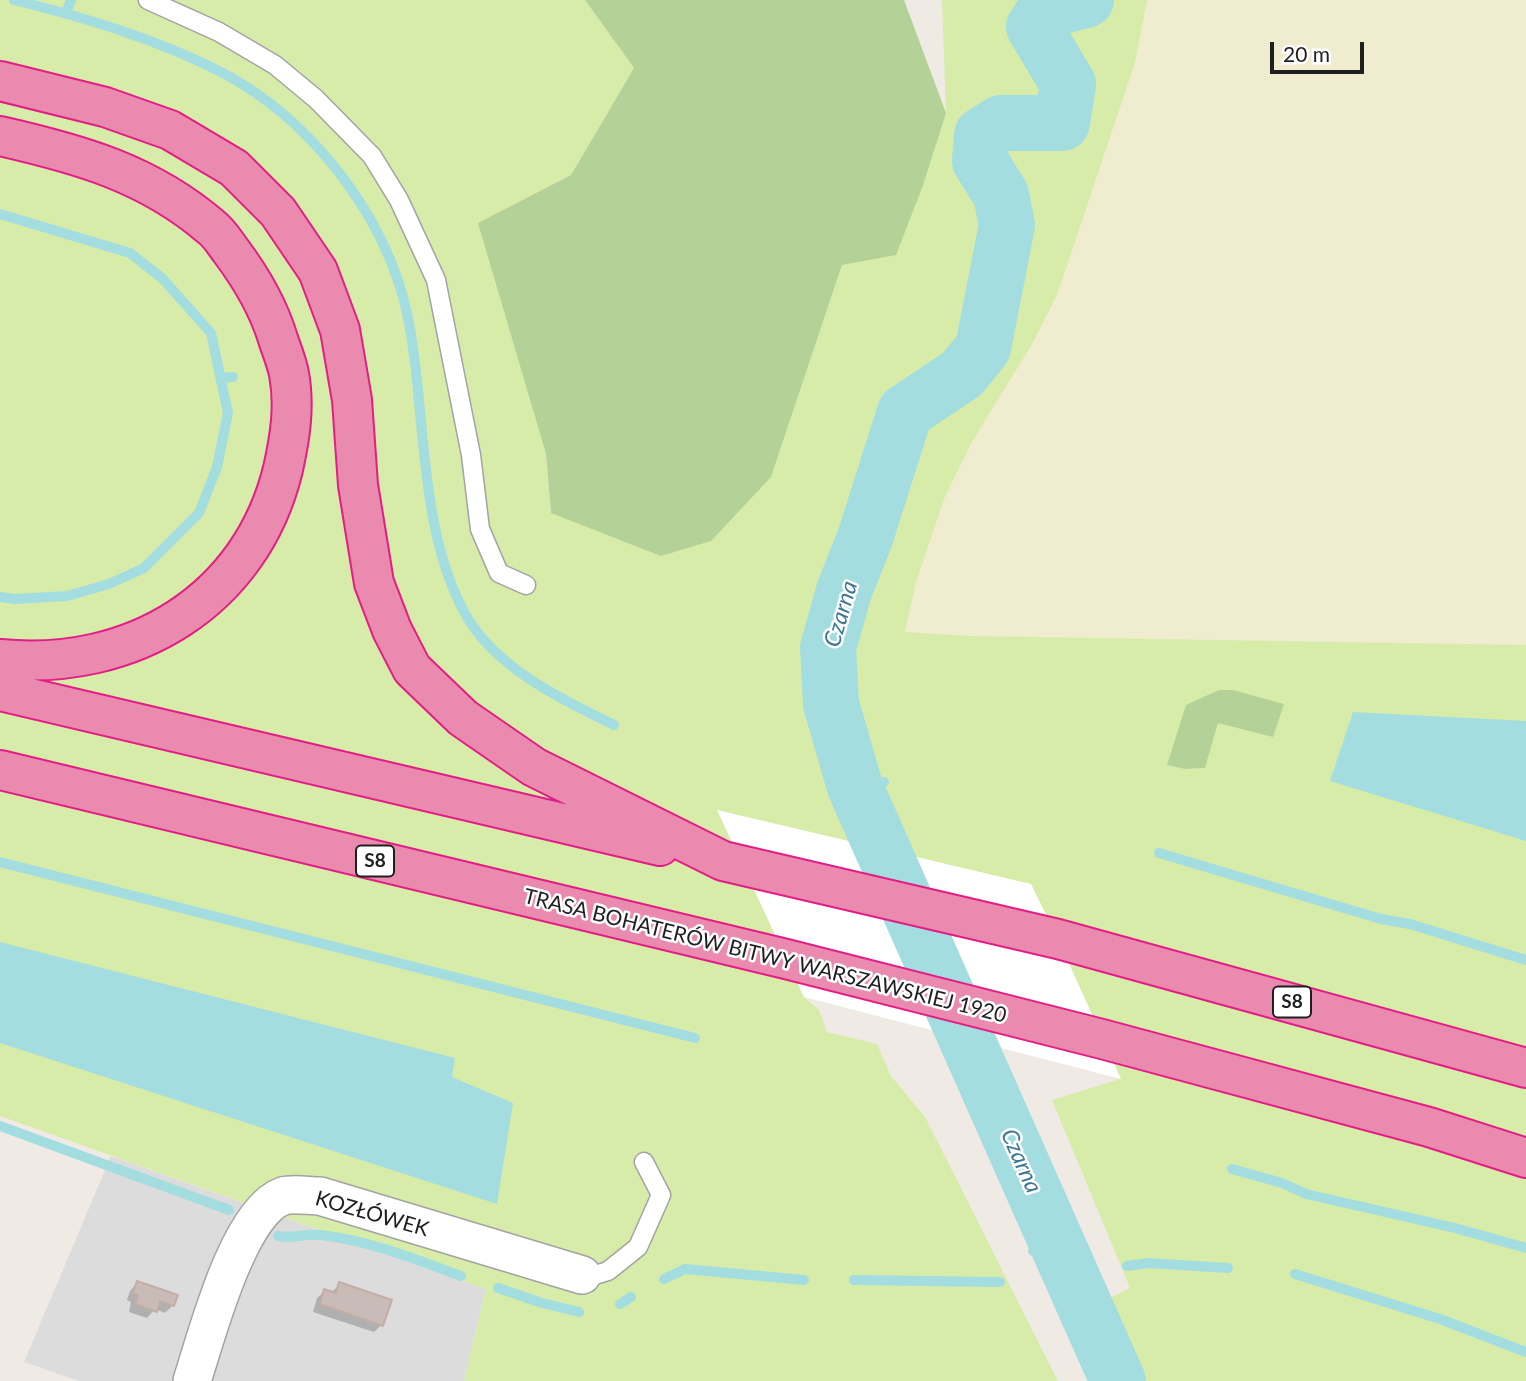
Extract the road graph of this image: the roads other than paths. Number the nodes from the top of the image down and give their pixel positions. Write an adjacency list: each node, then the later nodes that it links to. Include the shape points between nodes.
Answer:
1 (148, 0): 4 (lane, via 219,32 275,65 372,156 399,200 436,280 471,455 480,529 499,573)
2 (6, 81): 8 (highway, via 170,130 234,168 278,212 318,271 340,330 374,583 412,669 463,718 534,767)
3 (0, 136): 5 (highway, via 132,175 213,228 254,283 271,316 289,375 292,421 278,491 264,524 229,578 199,605 122,647 75,659 33,663)
4 (526, 585)
5 (0, 659)
6 (0, 691): 8 (highway, S8)
7 (0, 769): 10 (highway, TRASA BOHATERÓW BITWY WARSZAWSKIEJ 1920 / S8, via 1102,1039 1429,1127)
8 (733, 862): 9 (highway, S8, via 1058,939)
9 (1526, 1068)
10 (1526, 1158)
11 (644, 1162): 12 (lane, via 661,1195 638,1247 608,1271)
12 (582, 1275): 13 (street, KOZŁÓWEK, via 320,1196 283,1196 262,1209 246,1234)
13 (192, 1381)

